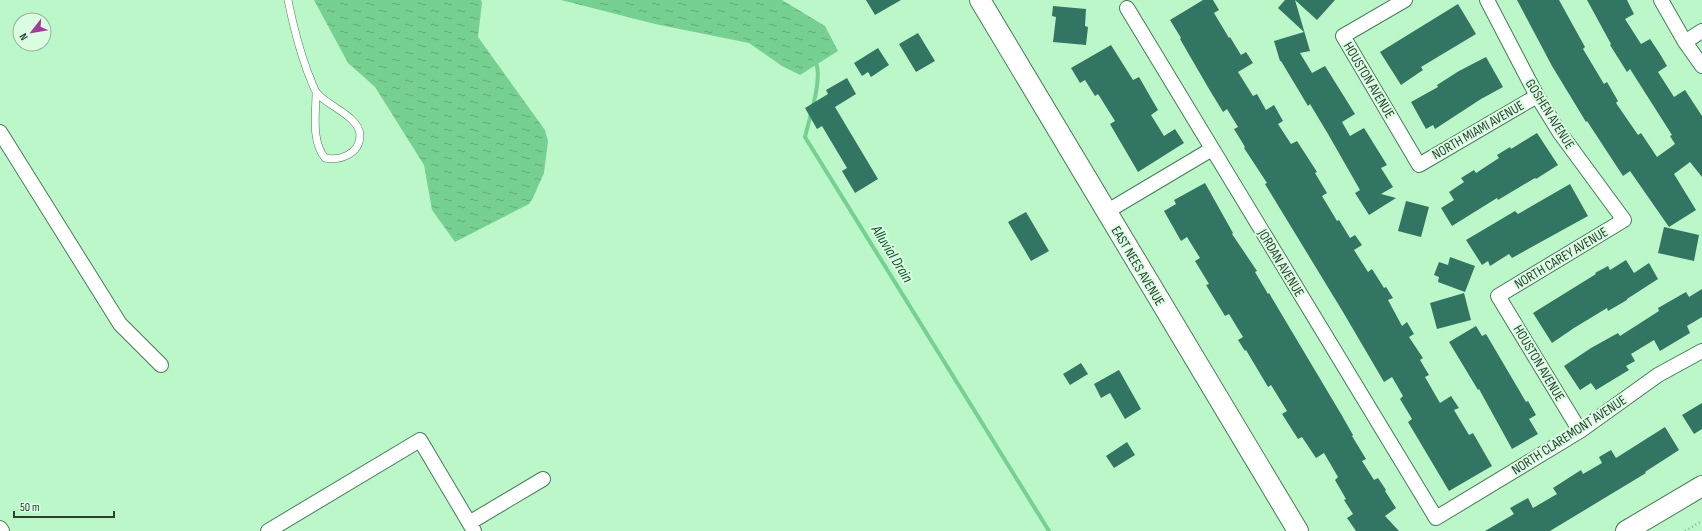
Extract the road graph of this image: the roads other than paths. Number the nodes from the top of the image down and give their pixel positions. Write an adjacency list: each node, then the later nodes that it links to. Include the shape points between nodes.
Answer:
1 (288, 0): 10 (lane, via 300,51)
2 (980, 0): 15 (main road, EAST NEES AVENUE)
3 (1405, 0): 14 (street, HOUSTON AVENUE, via 1343,36)
4 (1487, 0): 11 (street, GOSHEN AVENUE)
5 (1661, 0): 8 (street)
6 (1127, 8): 13 (street, JORDAN AVENUE)
7 (1702, 31): 8 (street)
8 (1685, 42): 9 (street)
9 (1702, 66)
10 (316, 93): 10 (lane, via 317,146 325,158 341,159 354,150 360,134 346,115)
11 (1537, 96): 14 (street, NORTH MIAMI AVENUE); 16 (street, GOSHEN AVENUE, via 1560,133)
12 (0, 132): 19 (street, via 120,324)
13 (1212, 149): 15 (street); 23 (street, JORDAN AVENUE)
14 (1419, 165)
15 (1106, 212): 28 (main road, EAST NEES AVENUE)
16 (1624, 220): 17 (street, NORTH CAREY AVENUE)
17 (1498, 296): 20 (street, HOUSTON AVENUE)
18 (1702, 352): 20 (street, NORTH CLAREMONT AVENUE, via 1658,375)
19 (161, 365)
20 (1580, 431): 23 (street, NORTH CLAREMONT AVENUE)
21 (543, 479): 24 (street)
22 (1702, 486): 29 (main road)
23 (1436, 518)
24 (471, 527): 27 (street, via 420,440)
25 (0, 528): 26 (street)
26 (2, 531)
27 (268, 531)
28 (1298, 531)
29 (1626, 531)

